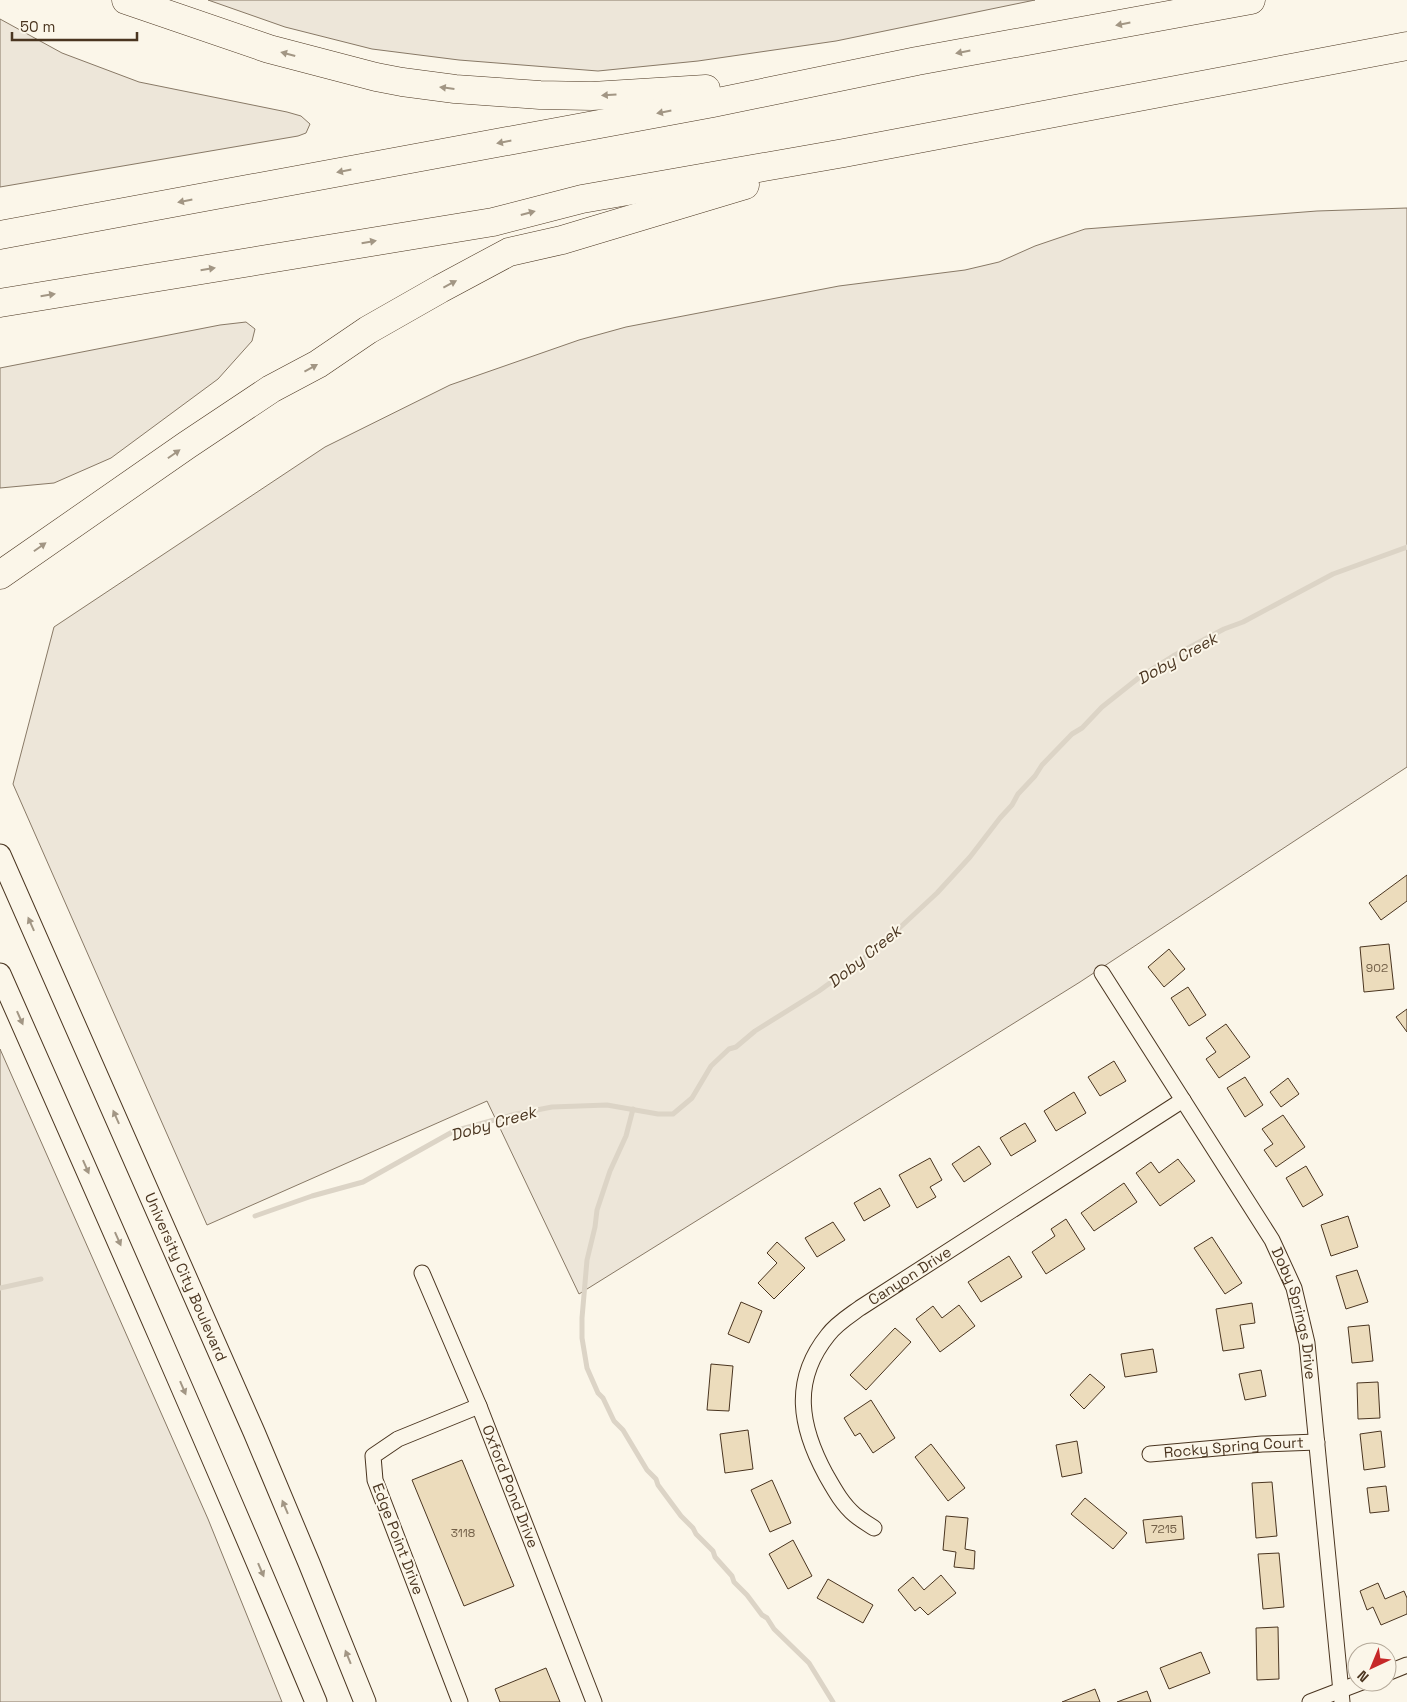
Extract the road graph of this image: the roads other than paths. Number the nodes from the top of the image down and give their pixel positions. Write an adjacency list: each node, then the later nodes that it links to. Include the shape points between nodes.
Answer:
1 (126, 0): 4 (highway, one-way to 1, via 592,96 455,89 376,77 269,49)
2 (1251, 0): 4 (highway, one-way to 4)
3 (1407, 46): 5 (highway)
4 (815, 82): 6 (highway, one-way to 6)
5 (844, 153): 7 (highway, one-way to 5, via 493,222 582,199); 8 (highway, one-way to 5, via 271,390 318,364 368,330 509,252 562,240)
6 (0, 236)
7 (0, 303)
8 (0, 575)
9 (0, 855): 20 (main road, University City Boulevard, one-way to 9, via 254,1432)
10 (1102, 973): 12 (street, Doby Springs Drive)
11 (0, 974): 19 (main road, one-way to 19, via 164,1344)
12 (1183, 1100): 15 (street, Doby Springs Drive, via 1272,1240 1294,1288 1307,1343); 17 (street, Canyon Drive, via 860,1308 826,1337 814,1356 804,1390 805,1425 810,1443 839,1498)
13 (422, 1273): 14 (street, Oxford Pond Drive)
14 (479, 1406): 21 (street, Edge Point Drive, via 398,1439 373,1456 375,1480); 22 (street, Oxford Pond Drive)
15 (1316, 1442): 16 (street, Rocky Spring Court); 18 (street, Doby Springs Drive)
16 (1150, 1454)
17 (874, 1528)
18 (1342, 1696): 23 (street)
19 (316, 1702)
20 (365, 1702)
21 (460, 1702)
22 (594, 1702)
23 (1310, 1702)

